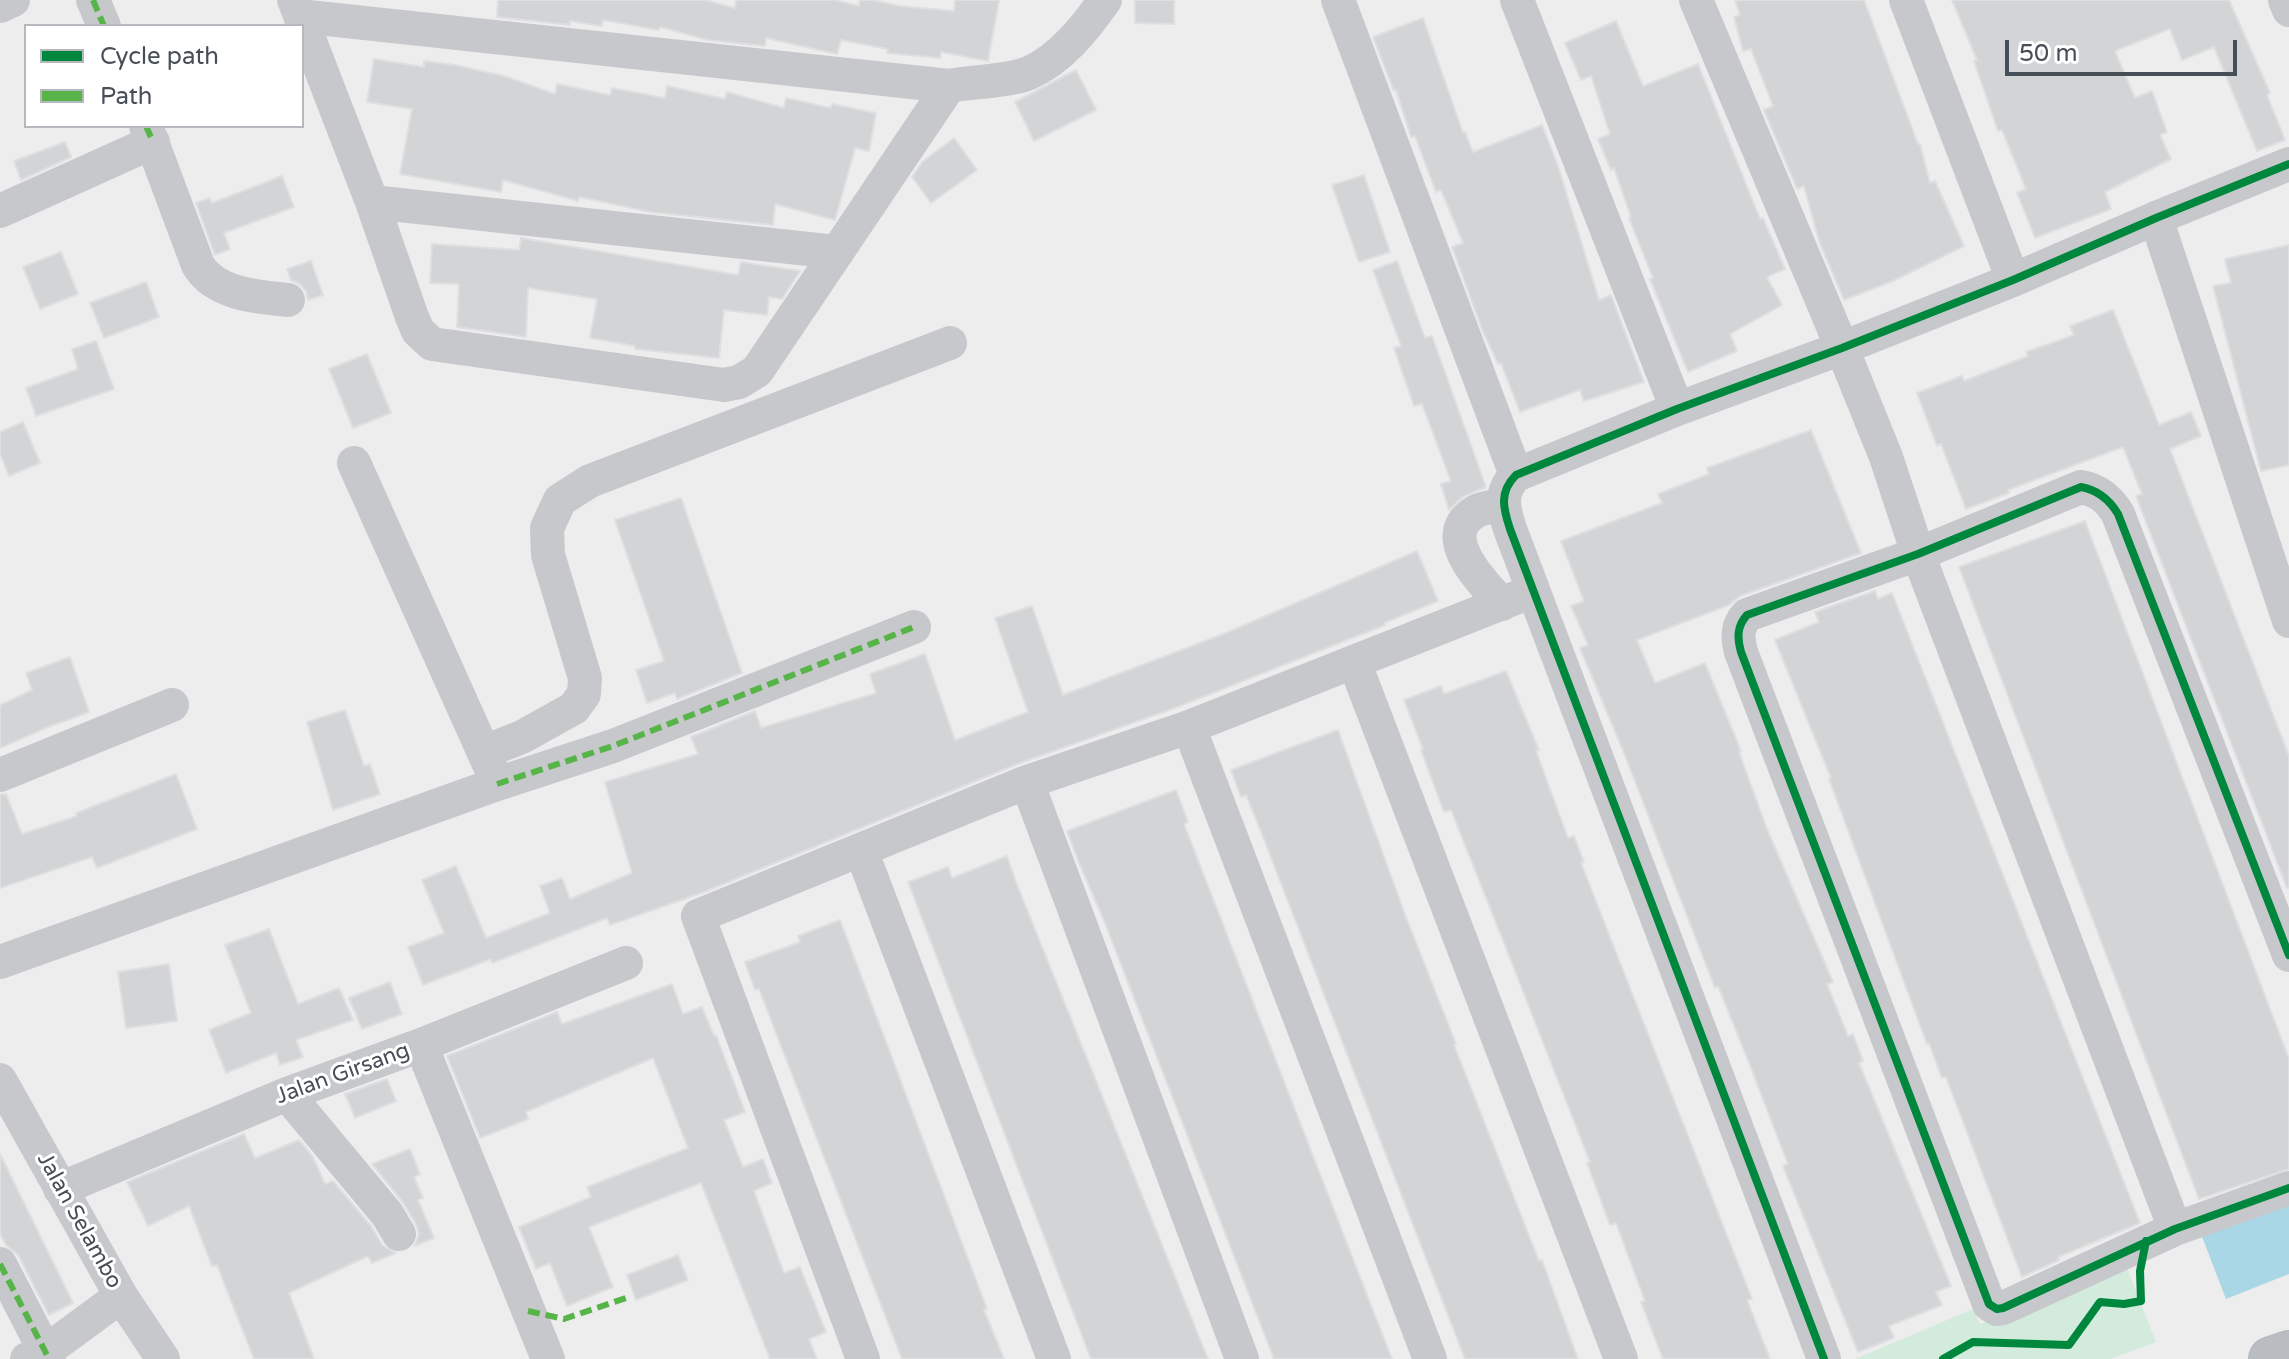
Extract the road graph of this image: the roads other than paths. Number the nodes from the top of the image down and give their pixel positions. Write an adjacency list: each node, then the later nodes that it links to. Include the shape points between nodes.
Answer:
1 (13, 0): 9 (street)
2 (93, 0): 12 (street)
3 (1105, 0): 14 (street, via 1079,35 1027,74)
4 (1338, 0): 27 (street)
5 (1517, 0): 25 (street)
6 (1696, 0): 24 (street)
7 (1906, 0): 21 (street)
8 (2285, 0): 11 (street)
9 (0, 6)
10 (297, 8): 14 (street)
11 (2289, 10)
12 (103, 24)
13 (304, 26): 17 (street)
14 (949, 86): 20 (street)
15 (150, 134): 18 (street); 22 (street, via 205,277 224,288)
16 (2289, 164): 19 (street)
17 (372, 202): 20 (street); 20 (street, via 418,331 432,344 724,385 757,371)
18 (0, 211)
19 (2156, 218): 21 (street); 31 (street)
20 (836, 252)
21 (2013, 280): 24 (street)
22 (288, 300)
23 (950, 343): 36 (street, via 590,481 560,500 547,528 548,555 585,678 584,694 574,708)
24 (1842, 348): 25 (street); 28 (street)
25 (1677, 409): 27 (street)
26 (354, 463): 36 (street)
27 (1509, 490): 29 (street); 30 (street, via 1473,513 1460,536 1470,568)
28 (1918, 554): 41 (street, via 2081,487 2112,504); 49 (street); 49 (street, via 1747,615 1739,628 1741,652 1989,1304 2003,1308)
29 (1533, 591): 30 (street); 62 (street)
30 (1502, 604): 33 (street)
31 (2289, 621)
32 (914, 627): 39 (street, via 613,746)
33 (1355, 664): 35 (street); 61 (street)
34 (172, 705): 37 (street)
35 (1189, 727): 38 (street); 60 (street)
36 (486, 751): 39 (street)
37 (0, 775)
38 (1027, 782): 40 (street); 59 (street)
39 (497, 784): 42 (street)
40 (861, 850): 57 (street, via 698,916); 58 (street)
41 (2289, 955)
42 (0, 962)
43 (626, 963): 44 (street, Jalan Girsang)
44 (421, 1045): 46 (street, Jalan Girsang); 56 (street)
45 (0, 1080): 48 (street, Jalan Selambo)
46 (287, 1094): 48 (street, Jalan Girsang); 50 (street)
47 (2289, 1188): 49 (street)
48 (60, 1189): 52 (street, Jalan Selambo)
49 (2175, 1229)
50 (399, 1234)
51 (0, 1264): 54 (street)
52 (121, 1296): 54 (street); 55 (street, Jalan Selambo)
53 (2289, 1353): 63 (highway)
54 (40, 1357)
55 (163, 1359)
56 (548, 1359)
57 (863, 1359)
58 (1054, 1359)
59 (1242, 1359)
60 (1430, 1359)
61 (1621, 1359)
62 (1824, 1359)
63 (2271, 1359)

